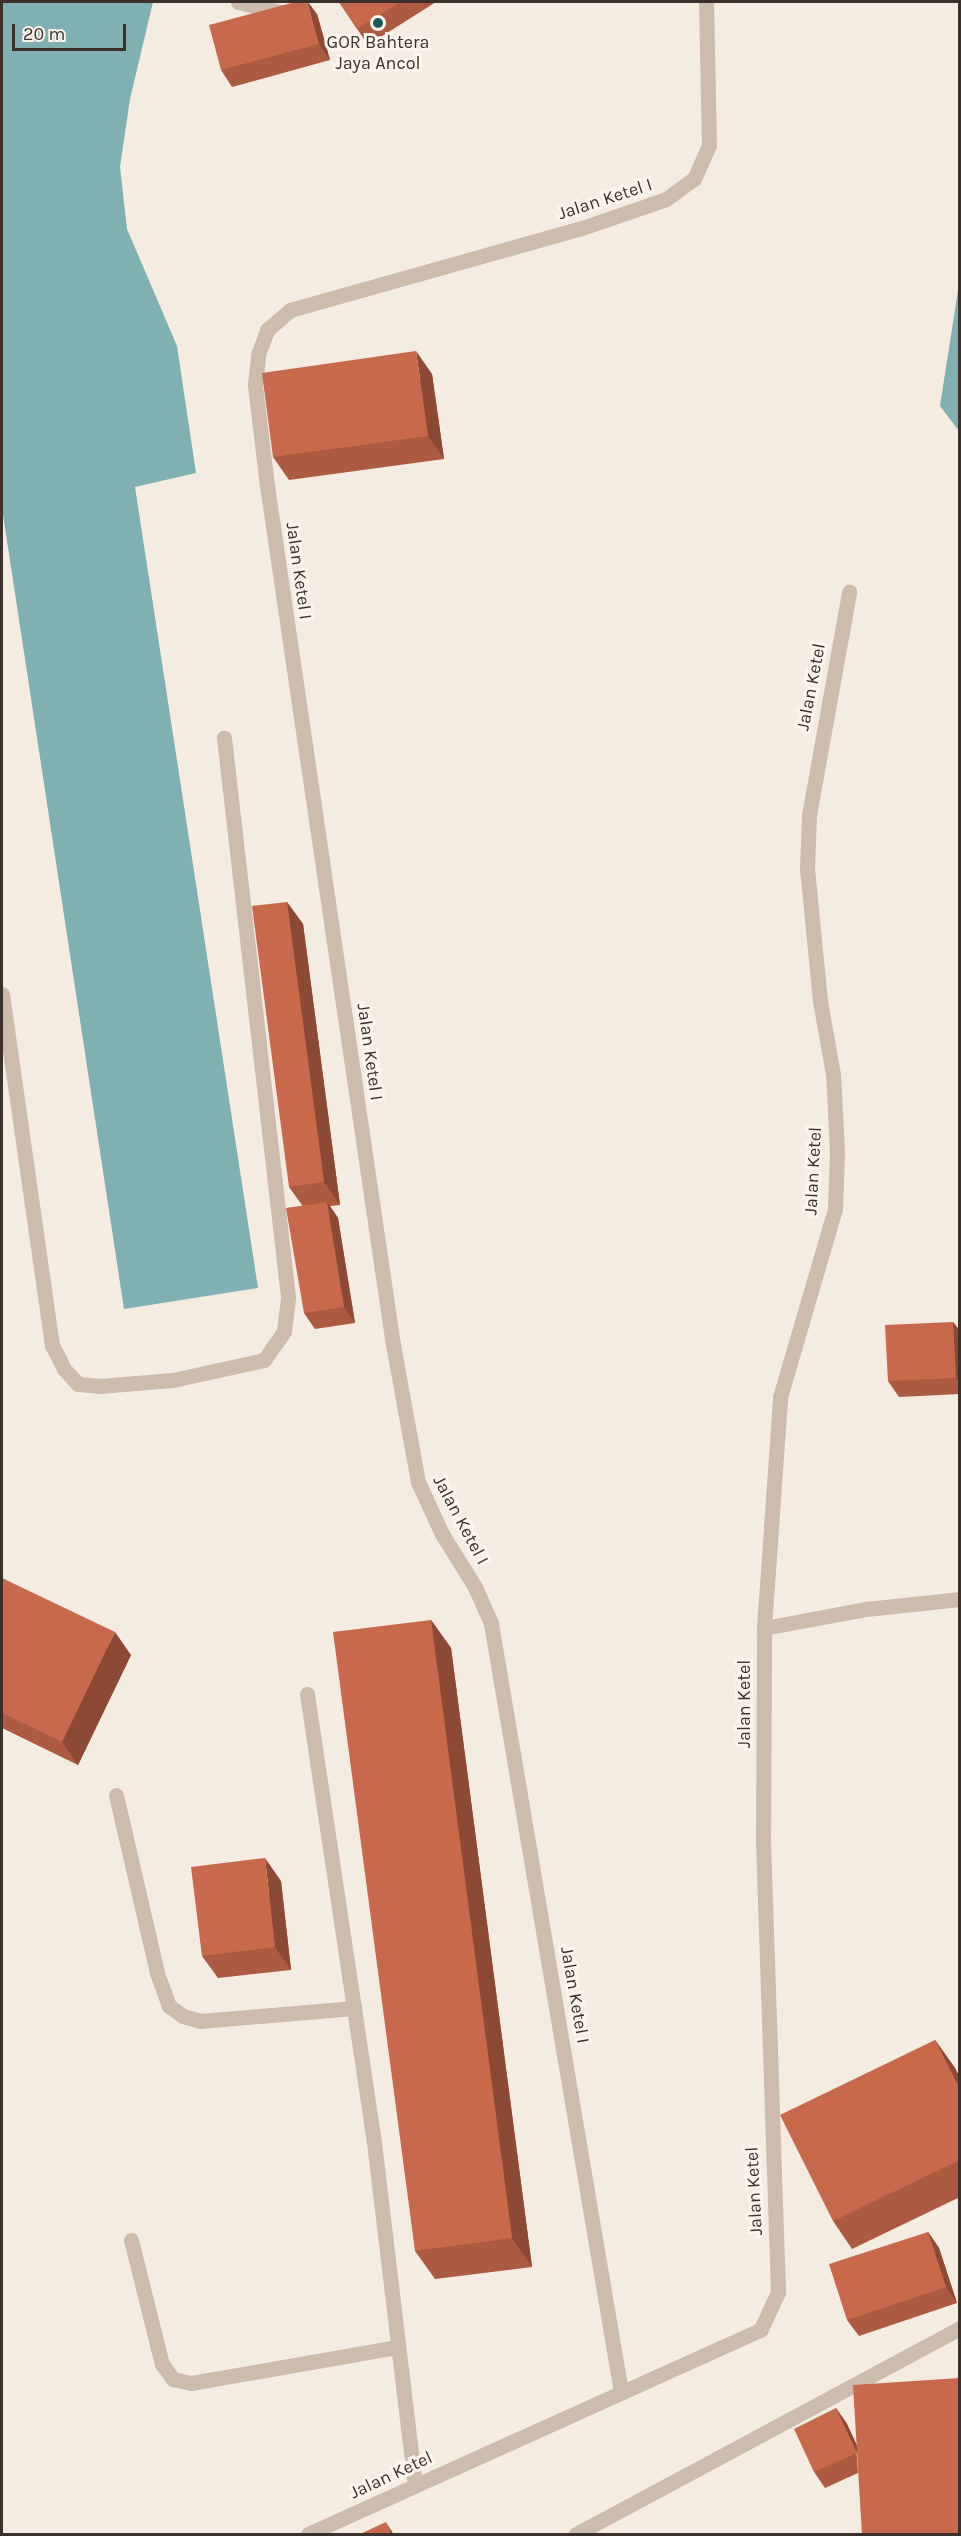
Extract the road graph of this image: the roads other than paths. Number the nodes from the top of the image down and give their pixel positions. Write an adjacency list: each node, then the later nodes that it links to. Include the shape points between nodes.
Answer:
1 (238, 2): 3 (lane)
2 (706, 2): 15 (lane, Jalan Ketel I, via 709,145 694,179 666,199 579,229 290,310 267,330 258,355 255,385 268,498 390,1322 418,1482 442,1534 475,1587 490,1623)
3 (284, 13)
4 (849, 592): 8 (lane, Jalan Ketel, via 809,815 808,858 820,1001 833,1074 835,1209 780,1397)
5 (224, 738): 6 (lane, via 288,1297 284,1331 264,1360 173,1380 99,1386 78,1384 64,1369 52,1345)
6 (2, 994)
7 (960, 1599): 8 (lane, via 866,1609)
8 (764, 1628): 15 (lane, Jalan Ketel, via 762,1844 778,2292 761,2329)
9 (307, 1694): 11 (lane)
10 (116, 1795): 11 (lane, via 157,1973 169,2006 200,2021)
11 (354, 2008): 14 (lane)
12 (131, 2240): 14 (lane, via 162,2364 173,2379 191,2383)
13 (960, 2328): 18 (lane)
14 (398, 2347): 16 (lane)
15 (621, 2392): 16 (lane, Jalan Ketel)
16 (415, 2485): 17 (lane, Jalan Ketel)
17 (308, 2535)
18 (576, 2535)

